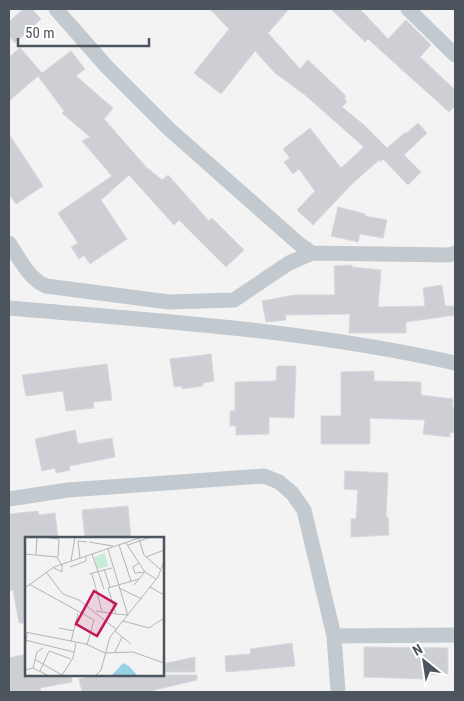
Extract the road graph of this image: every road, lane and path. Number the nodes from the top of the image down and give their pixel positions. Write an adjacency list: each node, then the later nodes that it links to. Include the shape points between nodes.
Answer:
1 (56, 9): 5 (street, via 107,67 169,129)
2 (408, 9): 3 (street)
3 (455, 55)
4 (9, 243): 5 (street, via 32,277 46,286 169,302 234,300 289,263)
5 (312, 253): 6 (street)
6 (455, 253)
7 (9, 308): 8 (street, via 246,328)
8 (455, 363)
9 (9, 499): 11 (street, via 88,488 264,476 272,479 292,493 304,510)
10 (455, 635): 11 (street)
11 (334, 636): 12 (street)
12 (338, 692)

